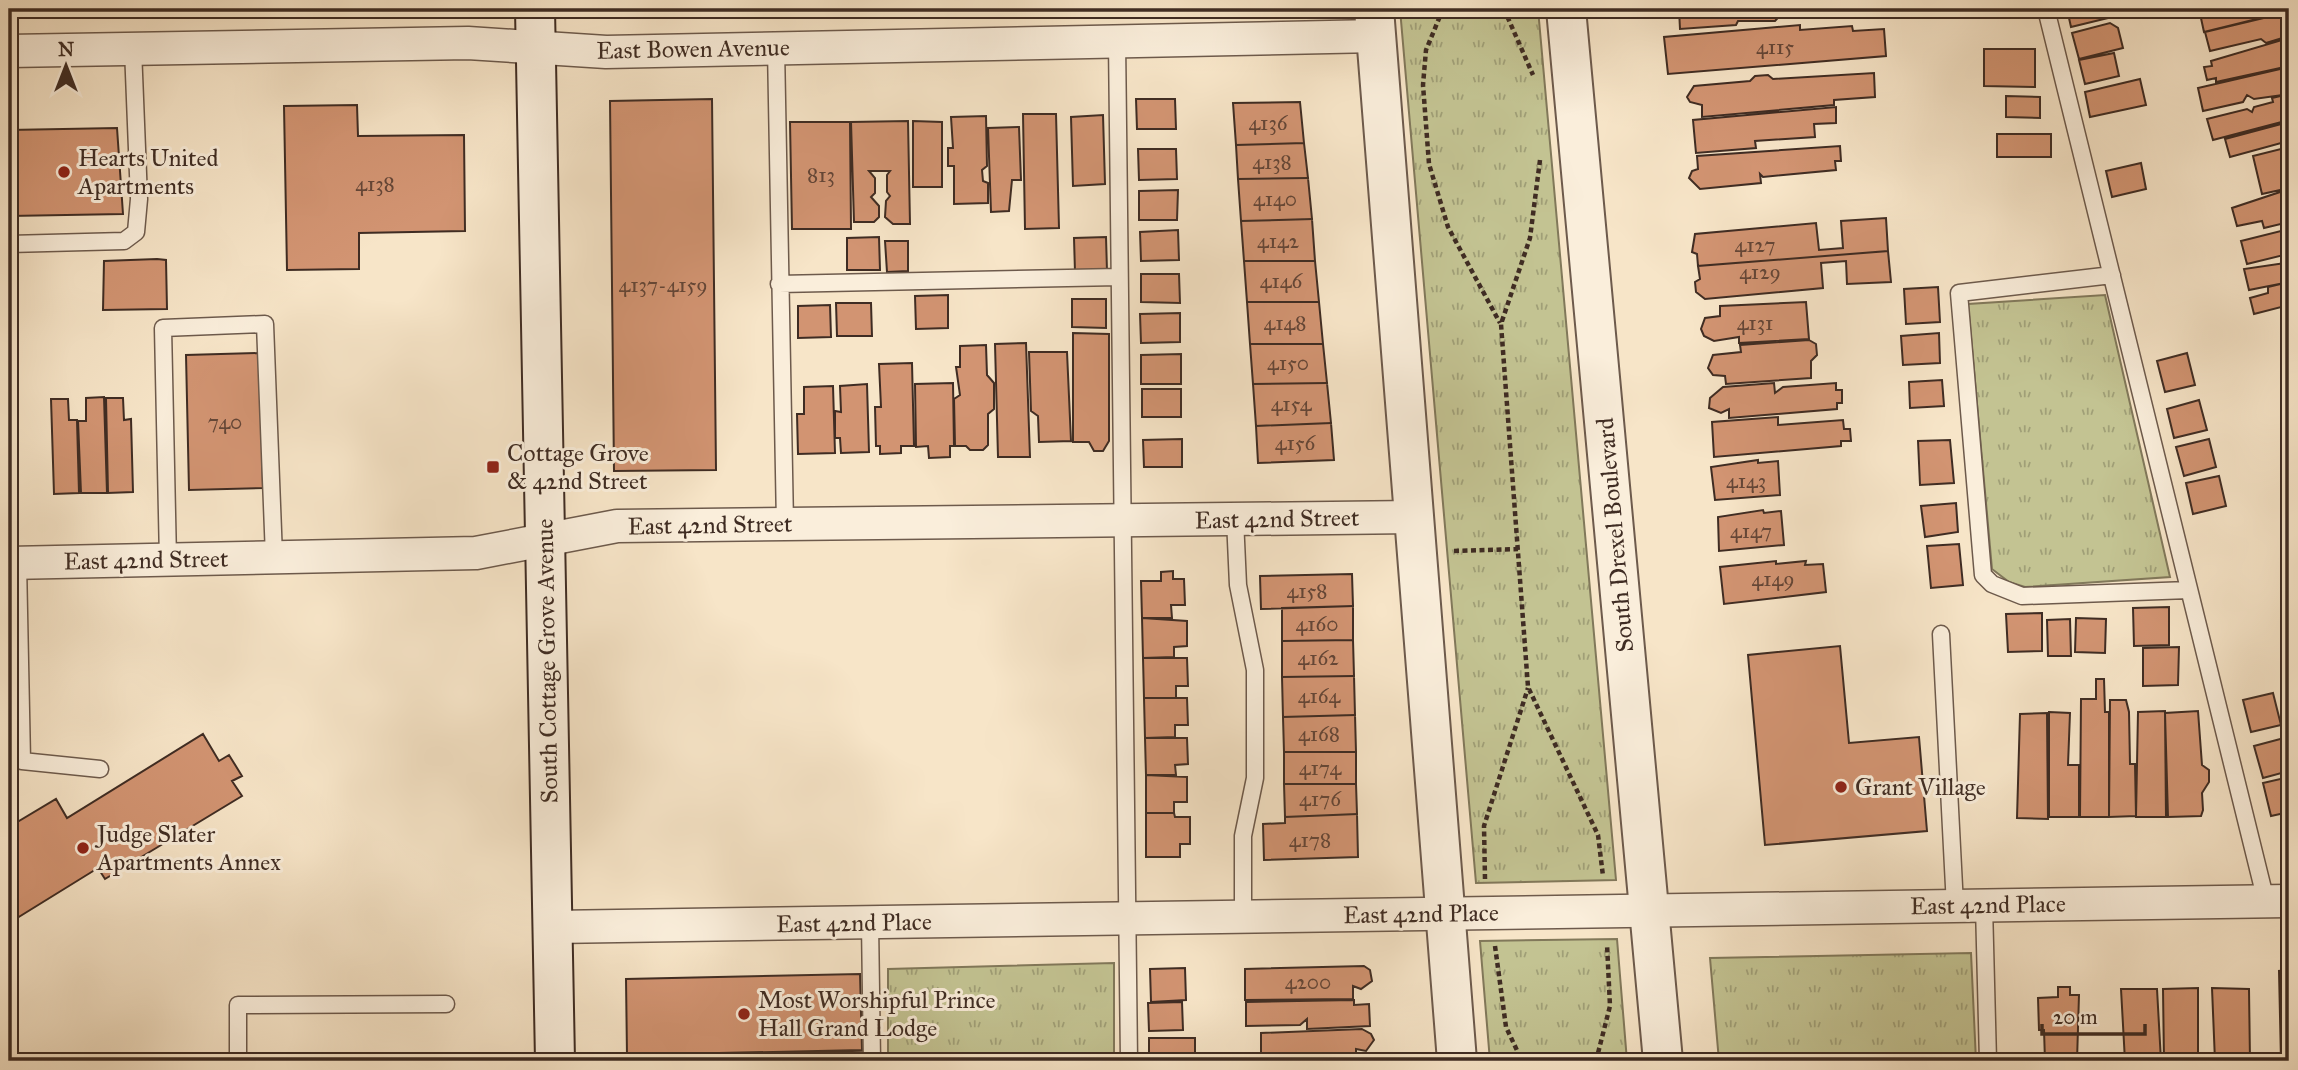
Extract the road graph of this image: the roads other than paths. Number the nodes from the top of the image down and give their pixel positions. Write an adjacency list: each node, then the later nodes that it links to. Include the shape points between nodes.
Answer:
1 (535, 9): 6 (street, South Cottage Grove Avenue)
2 (1566, 9): 27 (street, South Drexel Boulevard)
3 (2046, 9): 11 (lane)
4 (1376, 22): 5 (street, East Bowen Avenue); 14 (street)
5 (1117, 41): 7 (street, East Bowen Avenue); 12 (lane)
6 (535, 47): 7 (street, East Bowen Avenue, via 606,52); 8 (street, East Bowen Avenue, via 468,43); 18 (street, South Cottage Grove Avenue)
7 (776, 48): 13 (lane)
8 (133, 49): 9 (street, East Bowen Avenue); 10 (lane, via 139,200 136,232 124,241)
9 (9, 51)
10 (9, 244)
11 (2112, 275): 22 (lane); 22 (lane, via 1959,293 1983,575 1992,584 2022,596)
12 (1119, 277): 13 (lane); 16 (lane)
13 (779, 284): 17 (lane)
14 (1414, 517): 15 (street, East 42nd Street); 28 (street)
15 (1235, 519): 16 (street, East 42nd Street); 29 (lane, via 1238,585 1255,670 1255,778 1243,836)
16 (1122, 521): 17 (street, East 42nd Street); 30 (lane)
17 (785, 524): 18 (street, East 42nd Street, via 618,526)
18 (545, 540): 19 (street, East 42nd Street, via 476,553); 32 (street, South Cottage Grove Avenue)
19 (274, 557): 20 (street, East 42nd Street); 20 (lane, via 265,324 163,328)
20 (168, 560): 21 (street, East 42nd Street)
21 (13, 563): 24 (lane, via 22,761)
22 (2189, 590): 25 (lane)
23 (1941, 634): 26 (lane)
24 (100, 769)
25 (2278, 901): 26 (street, East 42nd Place)
26 (1969, 906): 27 (street, East 42nd Place); 40 (lane)
27 (1650, 911): 28 (street, East 42nd Place); 39 (street, South Drexel Boulevard)
28 (1444, 914): 29 (street, East 42nd Place); 38 (street)
29 (1243, 917): 30 (street, East 42nd Place)
30 (1126, 919): 31 (street, East 42nd Place); 37 (lane)
31 (870, 923): 32 (street, East 42nd Place); 36 (lane)
32 (553, 928): 35 (street, South Cottage Grove Avenue)
33 (446, 1004): 34 (lane, via 238,1005)
34 (238, 1061)
35 (555, 1061)
36 (872, 1061)
37 (1129, 1061)
38 (1457, 1061)
39 (1663, 1061)
40 (1988, 1061)

